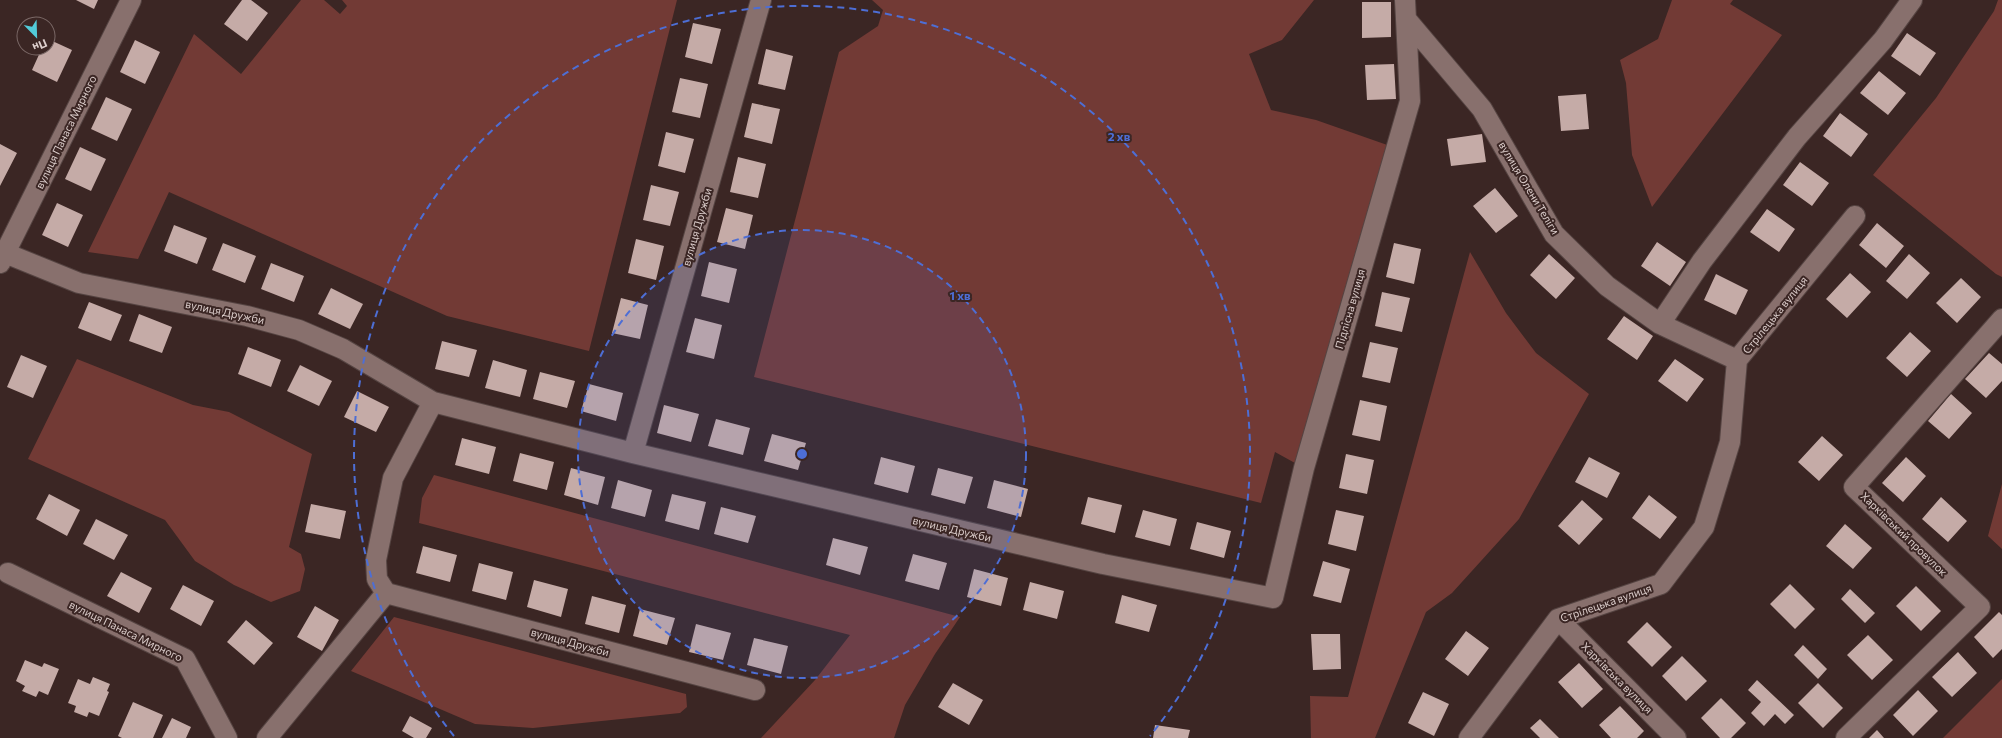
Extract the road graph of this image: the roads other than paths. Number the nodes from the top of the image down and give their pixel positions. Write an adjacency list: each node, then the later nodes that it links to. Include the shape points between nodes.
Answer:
1 (131, 0): 6 (street, вулиця Панаса Мирного)
2 (761, 0): 11 (street, вулиця Дружби)
3 (1912, 0): 8 (street, via 1883,40 1797,137 1702,261)
4 (1405, 9): 8 (street, вулиця Олени Теліги, via 1482,109 1554,234 1607,286); 14 (street, Підлісна вулиця, via 1410,101 1304,468)
5 (1855, 216): 9 (street, Стрілецька вулиця)
6 (3, 258): 10 (street, вулиця Дружби, via 79,283 247,316 299,330 343,349)
7 (2002, 319): 21 (street, Харківський провулок, via 1854,486 1980,607)
8 (1660, 324): 9 (street, вулиця Олени Теліги)
9 (1737, 360): 15 (street, Стрілецька вулиця, via 1730,442 1704,526 1662,584)
10 (433, 402): 11 (street, вулиця Дружби); 13 (street, via 393,478 376,560 376,579)
11 (634, 453): 14 (street, вулиця Дружби, via 1103,564)
12 (8, 573): 17 (street, вулиця Панаса Мирного, via 185,659)
13 (386, 593): 16 (street, вулиця Дружби); 18 (street)
14 (1273, 598)
15 (1558, 619): 19 (street, Стрілецька вулиця); 20 (street, Харківська вулиця)
16 (755, 690)
17 (227, 738)
18 (267, 738)
19 (1469, 738)
20 (1676, 738)
21 (1846, 738)

